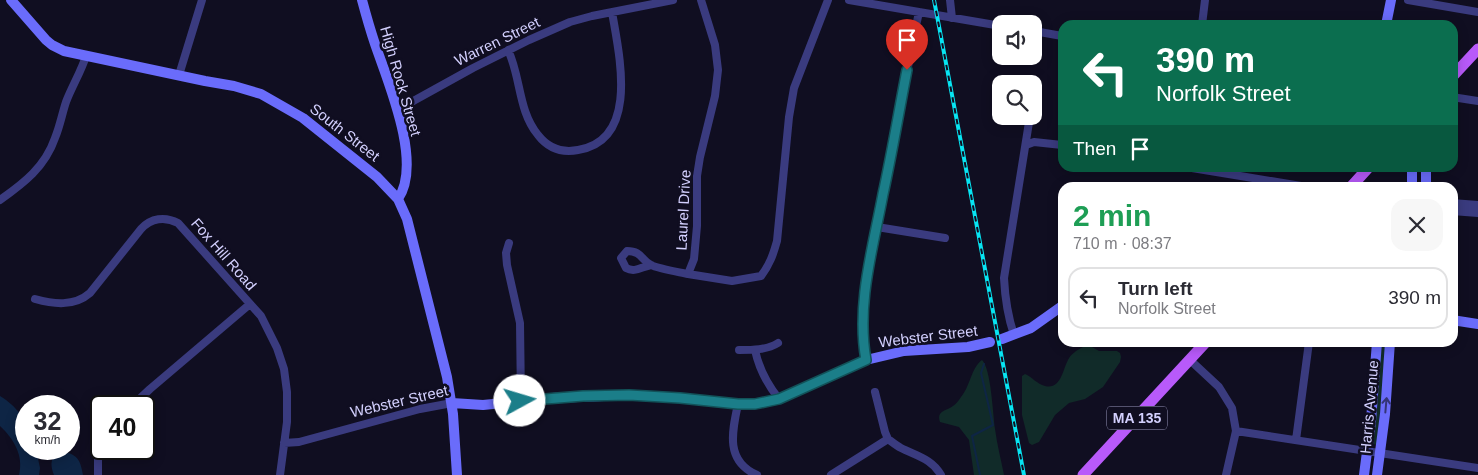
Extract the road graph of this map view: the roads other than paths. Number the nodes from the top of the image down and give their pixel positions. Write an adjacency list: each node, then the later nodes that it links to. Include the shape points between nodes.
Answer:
1 (11, 0): 23 (street, South Street, via 49,43 64,51)
2 (202, 0): 25 (street)
3 (362, 0): 28 (street, High Rock Street)
4 (674, 0): 12 (street, Warren Street)
5 (701, 0): 45 (street, Laurel Drive, via 715,45 718,70 697,176 694,259)
6 (828, 0): 45 (street, via 794,88 776,240 769,266 761,276 732,281)
7 (853, 0): 13 (street)
8 (950, 0): 15 (street)
9 (1205, 0): 16 (street)
10 (1391, 0): 17 (street)
11 (1408, 0): 14 (street)
12 (612, 12): 22 (street, Warren Street, via 570,22); 22 (street, via 621,71 620,103 608,135 588,148 559,150 546,144 537,134 527,119 514,62)
13 (919, 12): 15 (street); 41 (street)
14 (1478, 12)
15 (952, 18): 18 (street)
16 (1203, 20)
17 (1387, 20)
18 (992, 25)
19 (1042, 32): 20 (street)
20 (1058, 35)
21 (1478, 49): 24 (main road)
22 (508, 50): 28 (street, Warren Street)
23 (86, 56): 25 (street, South Street); 37 (street, via 48,155 31,176)
24 (1458, 71)
25 (179, 75): 36 (street, South Street, via 244,88 301,116 377,177)
26 (1458, 98): 27 (street)
27 (1478, 101)
28 (397, 110): 36 (street, High Rock Street, via 406,159 405,185)
29 (1029, 125): 30 (street)
30 (1026, 145): 31 (street, via 1034,142); 51 (street, via 1004,278)
31 (1058, 145)
32 (1216, 172): 34 (street)
33 (1362, 172): 35 (main road)
34 (1277, 182)
35 (1355, 182)
36 (398, 199): 67 (street, South Street, via 409,227)
37 (0, 200)
38 (1458, 204): 39 (street)
39 (1478, 209): 40 (street)
40 (1458, 211)
41 (877, 227): 42 (street); 61 (street, via 864,309)
42 (945, 238)
43 (509, 243): 66 (street, via 506,265 520,323)
44 (651, 265): 45 (street)
45 (688, 274)
46 (34, 299): 47 (street, Fox Hill Road, via 60,303 87,296 144,226 163,219 182,226)
47 (250, 304): 64 (street); 72 (street, Fox Hill Road, via 265,323 284,369 288,398)
48 (1058, 309): 51 (street, via 1031,328)
49 (1458, 321): 50 (street)
50 (1478, 324)
51 (1014, 335): 52 (street)
52 (1002, 339)
53 (990, 342): 61 (street, Webster Street, via 958,348 904,351)
54 (778, 343): 60 (street)
55 (1202, 347): 62 (main road, MA 135)
56 (1308, 347): 71 (street)
57 (1377, 347): 73 (street, Harris Avenue)
58 (1390, 347): 74 (street, Harris Avenue, one-way to 58)
59 (739, 350): 60 (street)
60 (755, 350): 65 (street, via 758,365)
61 (866, 360): 65 (street, Webster Street)
62 (1190, 360): 69 (street, via 1228,401); 83 (main road, MA 135)
63 (875, 392): 70 (street)
64 (144, 395)
65 (779, 399): 68 (street, Webster Street)
66 (520, 401): 67 (street, Webster Street, via 483,405); 68 (street, Webster Street, via 629,395)
67 (452, 403): 72 (street, Webster Street, via 299,442); 79 (street, South Street)
68 (738, 404): 80 (street, via 732,431 733,447 743,467)
69 (1236, 431): 71 (street); 84 (street)
70 (888, 439): 81 (street); 82 (street, via 931,462)
71 (1296, 440): 73 (street)
72 (284, 443): 78 (street, Fox Hill Road)
73 (1367, 451): 74 (street); 85 (street, Harris Avenue)
74 (1380, 453): 76 (street); 86 (street, Harris Avenue)
75 (98, 460): 77 (street)
76 (1478, 468)
77 (98, 475)
78 (280, 475)
79 (457, 475)
80 (758, 475)
81 (831, 475)
82 (941, 475)
83 (1083, 475)
84 (1226, 475)
85 (1364, 475)
86 (1377, 475)

